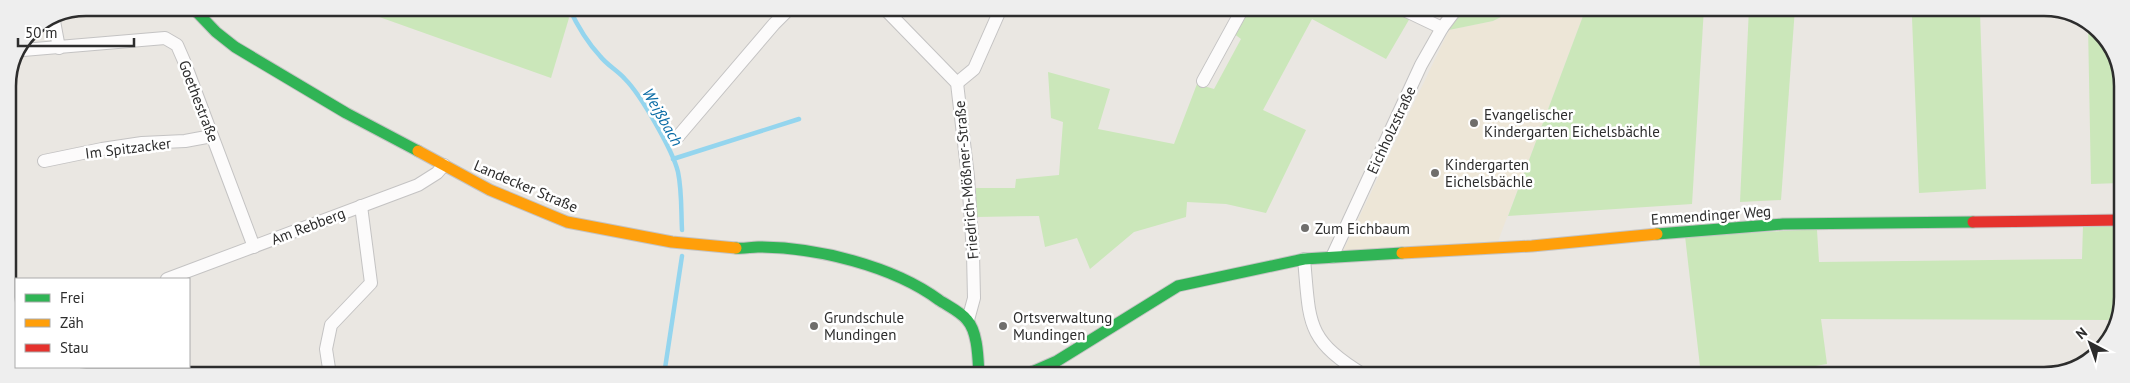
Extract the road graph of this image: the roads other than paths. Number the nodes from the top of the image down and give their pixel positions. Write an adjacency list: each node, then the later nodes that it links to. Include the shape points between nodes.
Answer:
1 (201, 16): 17 (street, Landecker Straße, via 235,47 346,113)
2 (782, 16): 15 (street)
3 (892, 16): 13 (street, Friedrich-Mößner-Straße)
4 (997, 16): 13 (street, via 974,68)
5 (1239, 16): 12 (street)
6 (1417, 16): 9 (street)
7 (1451, 16): 9 (street, Eichholzstraße)
8 (55, 24): 10 (street)
9 (1442, 28): 21 (street, Eichholzstraße)
10 (59, 48): 11 (street, Goethestraße); 14 (street, Goethestraße, via 165,38 178,45)
11 (27, 50)
12 (1203, 81)
13 (957, 83): 24 (street, Friedrich-Mößner-Straße, via 973,253 974,298)
14 (212, 136): 16 (street, Im Spitzacker, via 142,143); 20 (street, Goethestraße)
15 (675, 140)
16 (44, 161)
17 (444, 165): 18 (street, Am Rebberg, via 418,184); 24 (street, Landecker Straße, via 490,190 568,222 672,242 741,250 758,247 817,253 865,264 926,290)
18 (361, 206): 20 (street, Am Rebberg); 25 (street, via 371,283 331,325 326,349)
19 (2114, 220): 21 (street, Emmendinger Weg, via 1783,224 1532,246)
20 (254, 247): 23 (street, Am Rebberg)
21 (1332, 257): 22 (street, Emmendinger Weg)
22 (1304, 259): 27 (street, via 1178,286); 28 (street, via 1314,330 1328,349)
23 (170, 278)
24 (968, 320): 26 (street, via 977,344)
25 (329, 367)
26 (979, 367)
27 (1043, 367)
28 (1351, 367)

